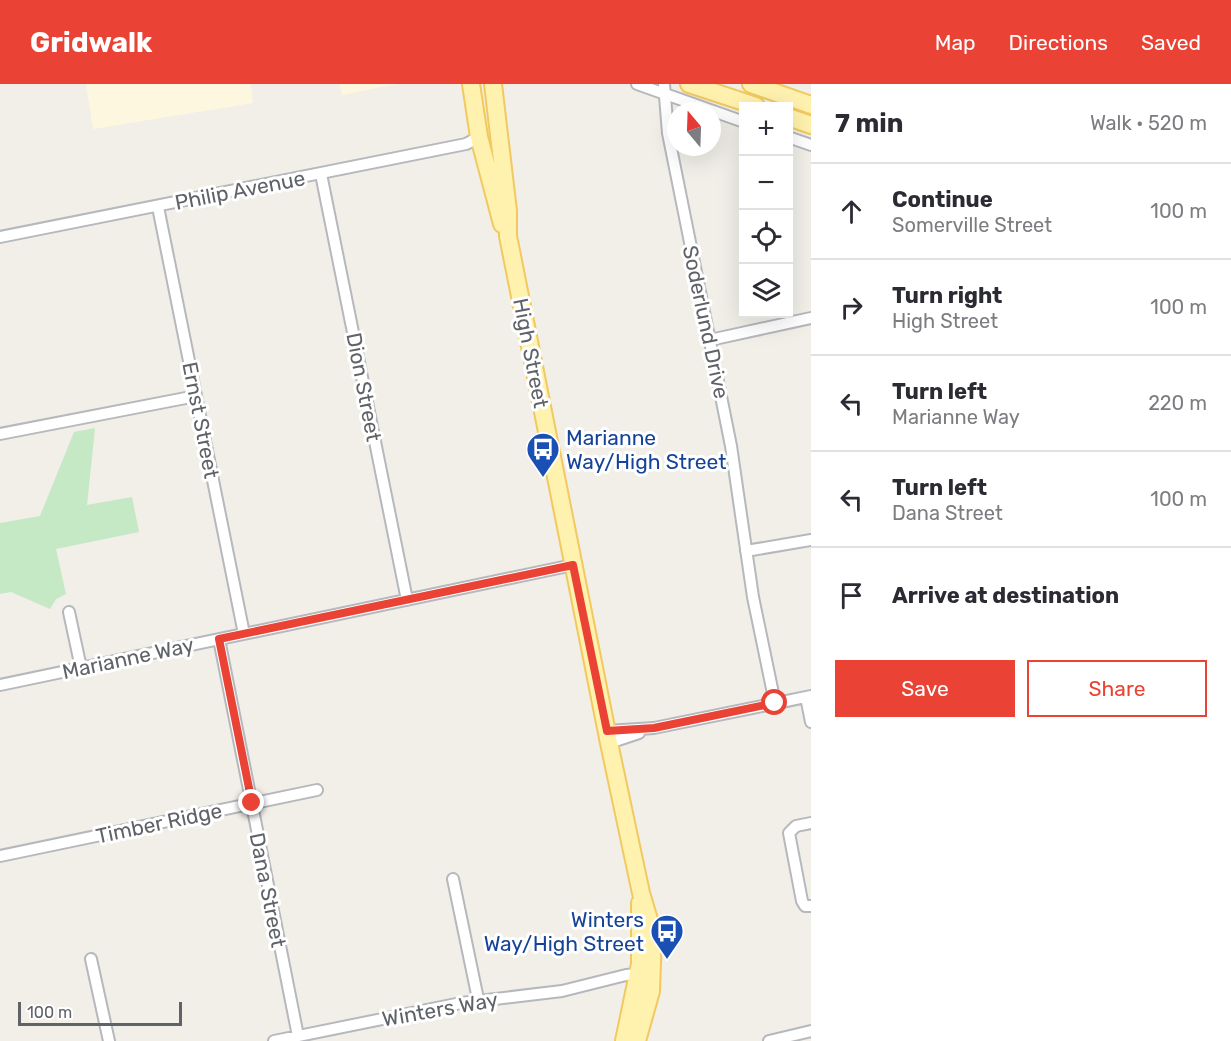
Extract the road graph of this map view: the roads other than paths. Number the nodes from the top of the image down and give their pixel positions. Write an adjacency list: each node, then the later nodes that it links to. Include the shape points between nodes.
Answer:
1 (493, 84): 17 (main road, High Street)
2 (637, 84): 6 (street)
3 (689, 84): 7 (main road)
4 (751, 84): 8 (main road)
5 (470, 86): 12 (main road, High Street)
6 (663, 89): 10 (street); 20 (street, Soderlund Drive, via 668,133)
7 (744, 102)
8 (811, 105)
9 (793, 118): 11 (main road)
10 (739, 120)
11 (811, 125)
12 (479, 137): 15 (street, Philip Avenue); 17 (main road, High Street, via 498,214)
13 (793, 138): 14 (street)
14 (811, 145)
15 (321, 174): 16 (street, Philip Avenue); 26 (street, Dion Street)
16 (159, 207): 18 (street, Philip Avenue); 21 (street, Ernst Street)
17 (508, 236): 25 (main road, High Street)
18 (0, 237)
19 (811, 318): 20 (street)
20 (710, 340): 24 (street, Soderlund Drive)
21 (196, 396): 22 (street); 28 (street, Ernst Street)
22 (0, 434)
23 (811, 540): 24 (street)
24 (746, 551): 33 (street, Soderlund Drive)
25 (573, 565): 26 (street, Marianne Way); 35 (main road, High Street)
26 (407, 600): 28 (street, Marianne Way)
27 (69, 612): 30 (street)
28 (244, 634): 29 (street, Marianne Way)
29 (219, 639): 30 (street, Marianne Way); 37 (street, Dana Street)
30 (81, 668): 31 (street, Marianne Way)
31 (0, 685)
32 (808, 696): 33 (street); 34 (street)
33 (775, 703): 35 (street)
34 (811, 722)
35 (608, 737): 43 (main road, High Street, via 653,933)
36 (318, 790): 37 (street, Timber Ridge)
37 (252, 803): 39 (street, Timber Ridge); 46 (street, Dana Street)
38 (811, 823): 41 (street, via 796,826 789,833 802,901)
39 (0, 856)
40 (453, 879): 44 (street)
41 (811, 906)
42 (91, 959): 47 (street)
43 (645, 981): 44 (street, Winters Way, via 606,982 562,991); 49 (main road, High Street); 50 (main road, High Street)
44 (478, 999): 46 (street, Winters Way)
45 (811, 1031): 51 (street)
46 (298, 1036): 48 (street, Winters Way)
47 (109, 1041)
48 (274, 1041)
49 (624, 1041)
50 (637, 1041)
51 (770, 1041)

